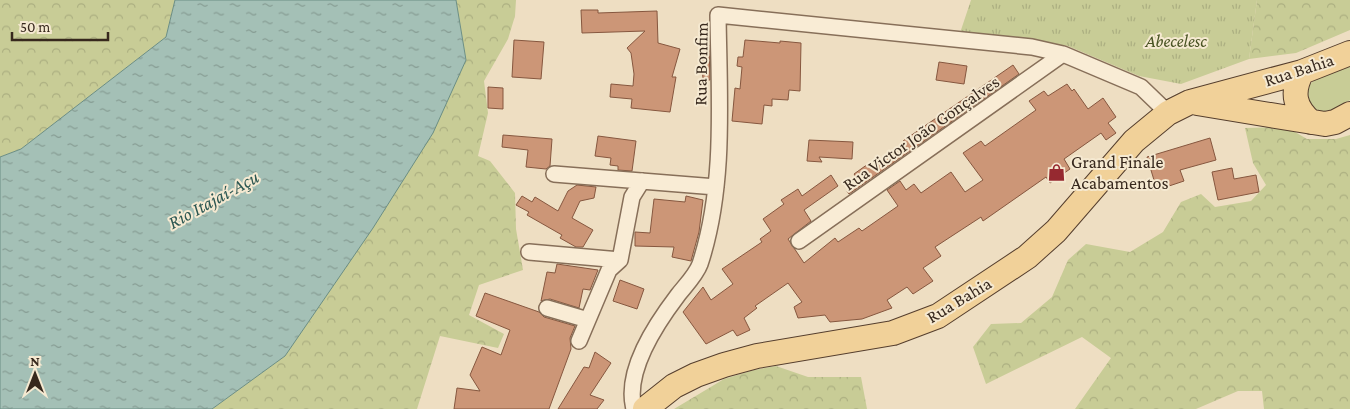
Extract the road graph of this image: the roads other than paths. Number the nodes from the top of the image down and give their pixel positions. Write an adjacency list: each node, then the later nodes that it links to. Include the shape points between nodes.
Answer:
1 (1350, 53): 3 (main road, Rua Bahia)
2 (1063, 54): 5 (street, Rua Bonfim, via 1140,87); 10 (street, Rua Bonfim, via 1032,47 718,14 720,120); 11 (street, Rua Victor João Gonçalves)
3 (1302, 72): 4 (main road, Rua Bahia); 7 (main road, via 1296,83 1295,95 1298,107)
4 (1190, 102): 5 (main road, Rua Bahia); 7 (main road, Rua Bahia)
5 (1168, 113): 18 (main road, Rua Bahia, via 1134,141 1056,231 1027,257 938,316 893,333 757,356 724,365 674,386)
6 (1350, 114): 7 (main road, Rua Bahia, via 1335,122)
7 (1311, 122)
8 (554, 174): 9 (street)
9 (642, 181): 10 (street); 13 (street, via 632,197)
10 (716, 187): 17 (street, Rua Bonfim, via 699,266 666,310 641,354 634,383)
11 (799, 241)
12 (529, 252): 13 (street)
13 (620, 260): 15 (street, via 610,270)
14 (547, 308): 15 (street)
15 (588, 320): 16 (street)
16 (579, 341)
17 (634, 409)
18 (645, 409)

